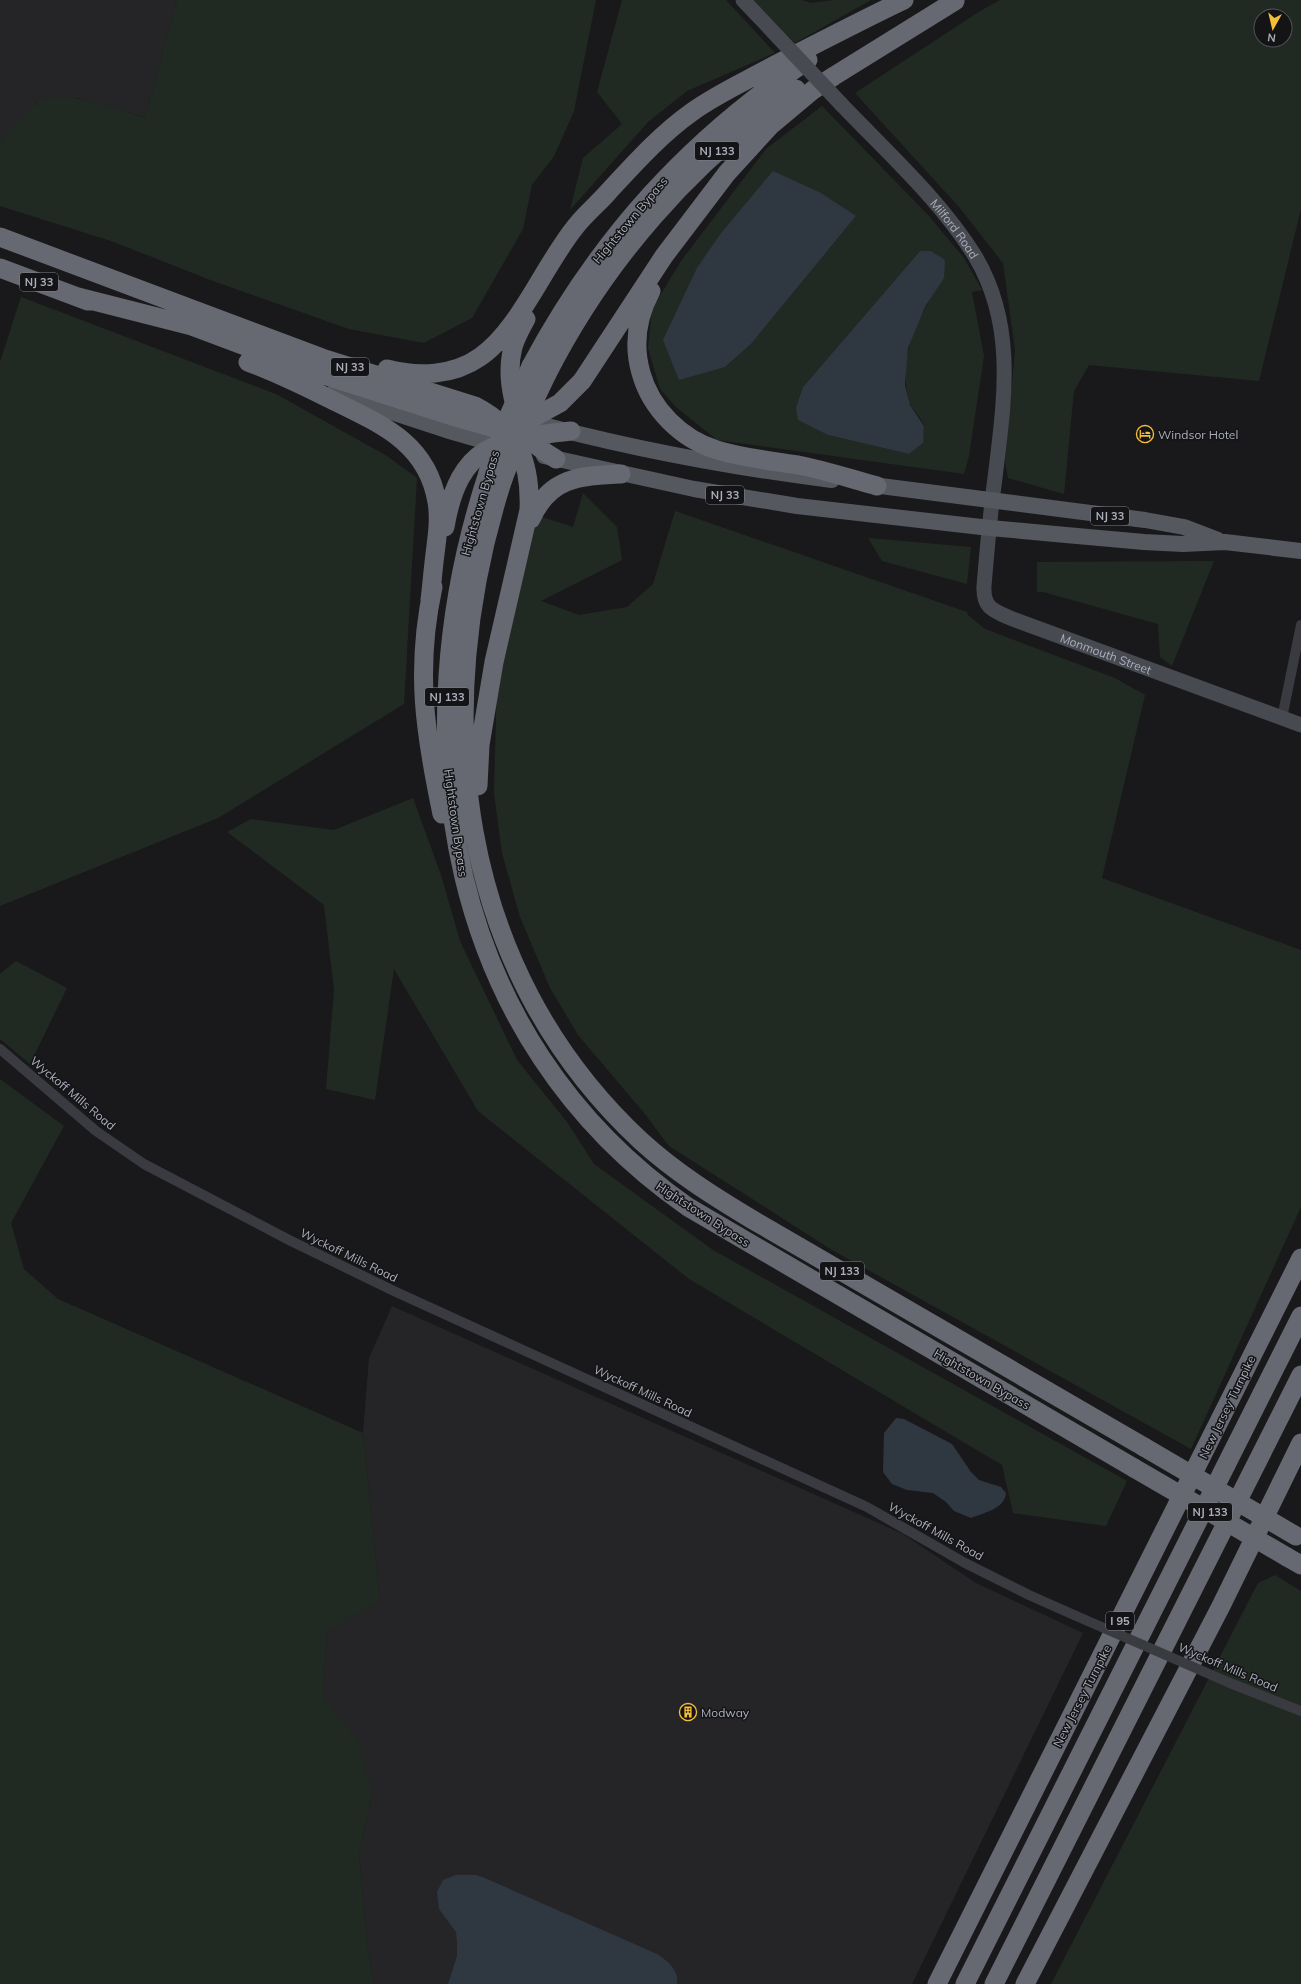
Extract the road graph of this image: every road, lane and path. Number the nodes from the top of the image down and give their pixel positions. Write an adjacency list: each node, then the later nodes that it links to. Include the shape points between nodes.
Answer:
1 (743, 0): 19 (street, Milford Road, bridge, via 950,220 975,258 988,284 1000,328 1005,374)
2 (904, 0): 6 (highway, via 757,75 694,111 650,147)
3 (908, 0): 12 (highway, Hightstown Bypass / NJ 133, via 807,60 766,88 682,160 636,210 595,261 561,313)
4 (956, 0): 5 (highway, via 813,90 770,126); 12 (highway, Hightstown Bypass / NJ 133, via 867,45 812,78 754,120 713,155 674,192 626,250)
5 (727, 173): 14 (highway, via 652,273 582,381 560,403); 18 (highway, via 655,283 645,303 636,345 639,367 646,388 658,410 684,434 706,446 726,453 800,466)
6 (610, 191): 10 (highway, via 576,226 502,337 486,353 460,368 430,374 397,371 307,341); 14 (highway, via 554,271 516,337 510,374)
7 (1, 237): 10 (highway, NJ 33)
8 (0, 268): 9 (highway, NJ 33)
9 (78, 297): 11 (highway, NJ 33); 14 (highway, via 192,326 346,383)
10 (227, 322): 14 (highway, NJ 33, via 322,358 475,406)
11 (271, 370): 14 (main road, NJ 33, via 382,410); 24 (highway, via 383,426 408,445 420,459 433,485 438,508 438,532)
12 (539, 370): 17 (highway, Hightstown Bypass / NJ 133, bridge, via 506,422)
13 (571, 431): 14 (highway); 18 (main road, NJ 33, via 708,460)
14 (517, 433): 15 (highway); 21 (highway, via 530,489); 24 (highway, via 482,452 472,462 454,493 446,518)
15 (556, 459): 16 (main road, NJ 33)
16 (621, 474): 20 (main road, NJ 33, via 763,501); 21 (highway, via 581,477 557,486 537,506)
17 (496, 476): 28 (highway, Hightstown Bypass / NJ 133, via 473,604 464,714 470,814); 29 (highway, Hightstown Bypass / NJ 133, via 470,534 451,642 447,706 454,824 461,867)
18 (877, 486): 19 (main road, NJ 33)
19 (992, 501): 20 (street, Milford Road); 22 (main road, NJ 33, via 1184,527)
20 (990, 528): 22 (main road, NJ 33, via 1144,542); 26 (street, Monmouth Street, via 984,596 991,609)
21 (526, 532): 28 (highway, via 494,662 479,757 478,803)
22 (1226, 542): 23 (main road, NJ 33)
23 (1301, 551)
24 (430, 600): 29 (highway, via 423,671 427,739 455,878)
25 (1301, 625): 26 (street)
26 (1282, 718): 27 (street, Monmouth Street)
27 (1301, 725)
28 (491, 906): 35 (highway, Hightstown Bypass / NJ 133, bridge, via 516,970 558,1044 605,1104 659,1156 738,1211)
29 (476, 924): 36 (highway, Hightstown Bypass / NJ 133, bridge, via 509,1004 543,1063 585,1117 647,1177 717,1226)
30 (0, 1049): 37 (street, Wyckoff Mills Road, bridge, via 96,1131 144,1164 291,1241 867,1508 965,1564 1030,1595 1230,1683)
31 (1301, 1258): 38 (highway, New Jersey Turnpike / I 95)
32 (1301, 1316): 39 (highway, New Jersey Turnpike / I 95)
33 (1301, 1375): 40 (highway)
34 (1301, 1442): 41 (highway, via 1221,1606)
35 (1299, 1538)
36 (1294, 1561)
37 (1301, 1711)
38 (937, 1984)
39 (964, 1984)
40 (994, 1984)
41 (1025, 1984)

